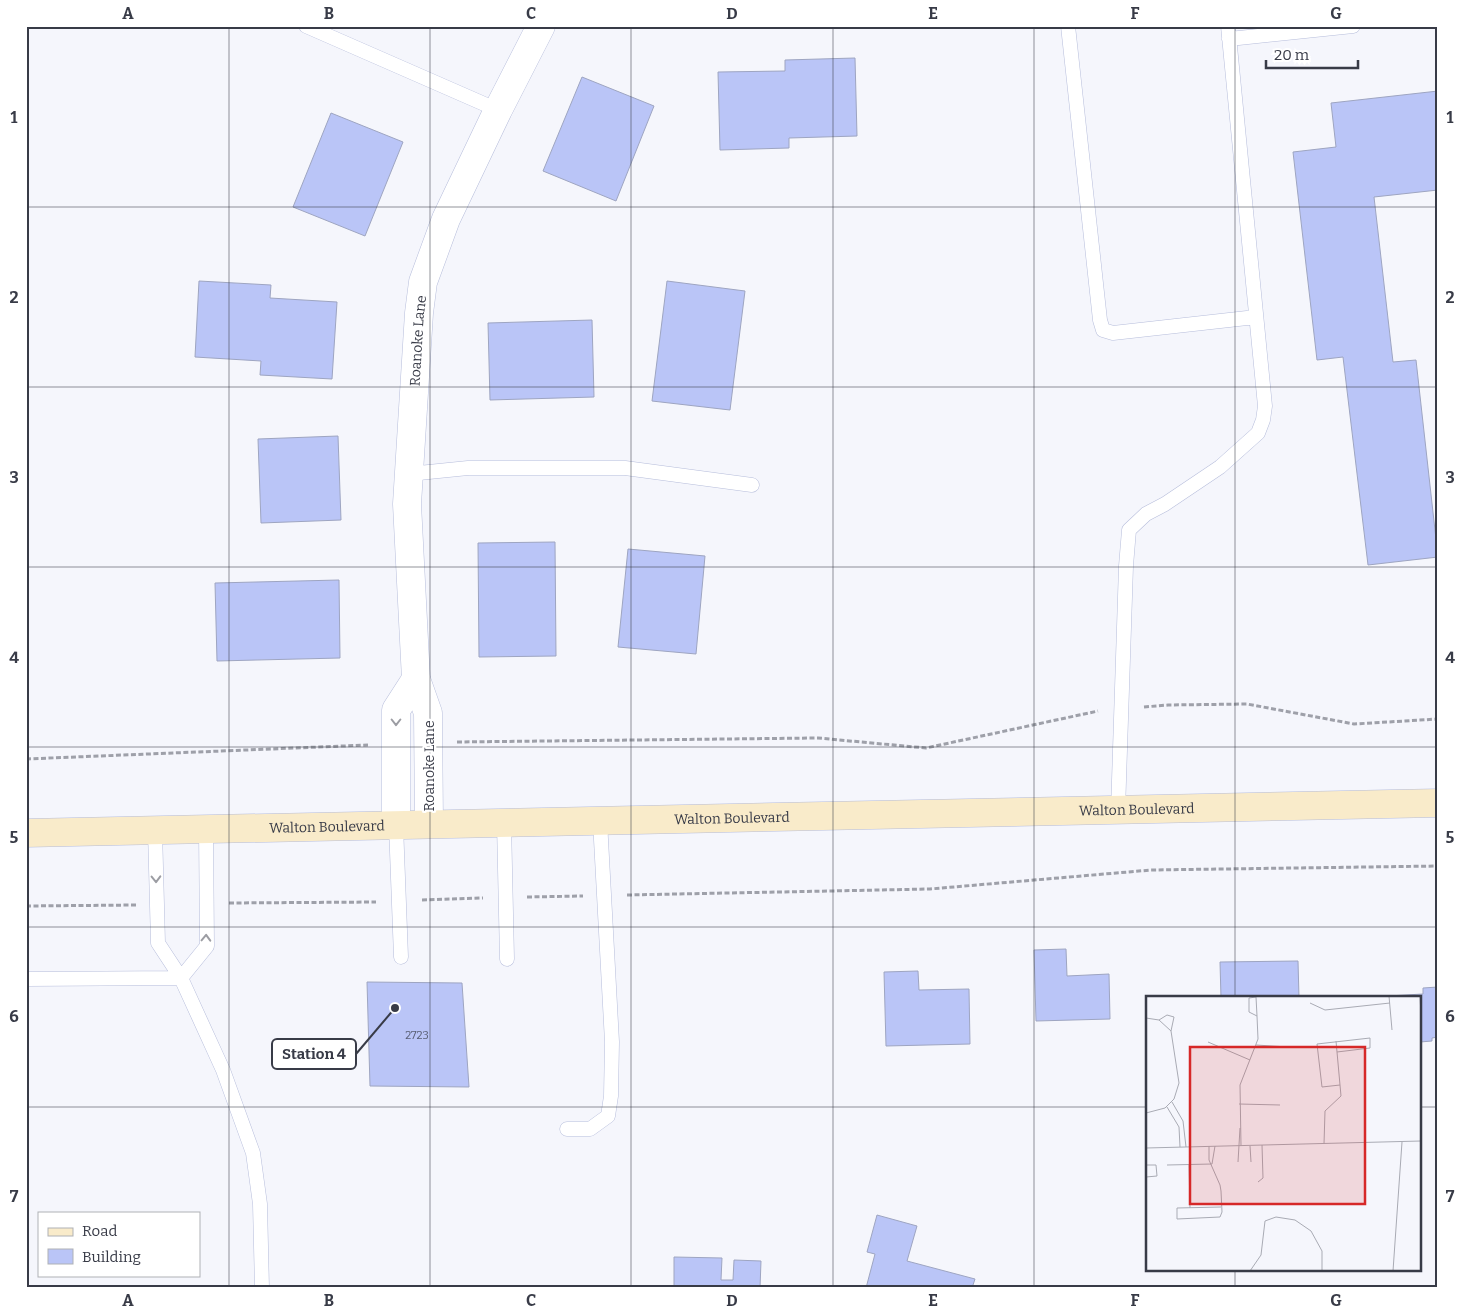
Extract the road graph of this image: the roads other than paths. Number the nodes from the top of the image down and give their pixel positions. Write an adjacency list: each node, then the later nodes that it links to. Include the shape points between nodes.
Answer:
1 (306, 26): 6 (lane)
2 (541, 26): 6 (street, Roanoke Lane)
3 (1068, 26): 7 (lane, via 1103,330 1113,333)
4 (1353, 26): 5 (lane)
5 (1228, 33): 7 (lane)
6 (498, 110): 8 (street, Roanoke Lane, via 446,219 423,282 418,313)
7 (1256, 317): 12 (lane, via 1265,406 1258,433 1220,467 1146,514 1129,530)
8 (409, 474): 9 (lane, via 468,468 626,468); 10 (street, Roanoke Lane, via 407,504)
9 (752, 485)
10 (416, 679): 15 (street, Roanoke Lane, via 428,713); 16 (street, one-way to 16, via 396,710)
11 (1438, 803): 12 (main road, Walton Boulevard)
12 (1118, 811): 13 (main road, Walton Boulevard)
13 (600, 821): 14 (main road, Walton Boulevard); 24 (lane, via 612,1042 611,1096 608,1116 590,1129)
14 (504, 823): 15 (main road, Walton Boulevard); 21 (lane)
15 (429, 824): 16 (main road, Walton Boulevard)
16 (396, 825): 17 (main road, Walton Boulevard); 20 (lane)
17 (206, 829): 18 (main road, Walton Boulevard); 22 (lane, one-way to 17, via 207,946)
18 (155, 830): 19 (main road, Walton Boulevard); 22 (lane, one-way to 22, via 158,943)
19 (26, 834)
20 (401, 957)
21 (507, 959)
22 (181, 978): 23 (lane); 25 (lane, via 223,1070 253,1153 260,1204)
23 (26, 979)
24 (567, 1129)
25 (262, 1288)

